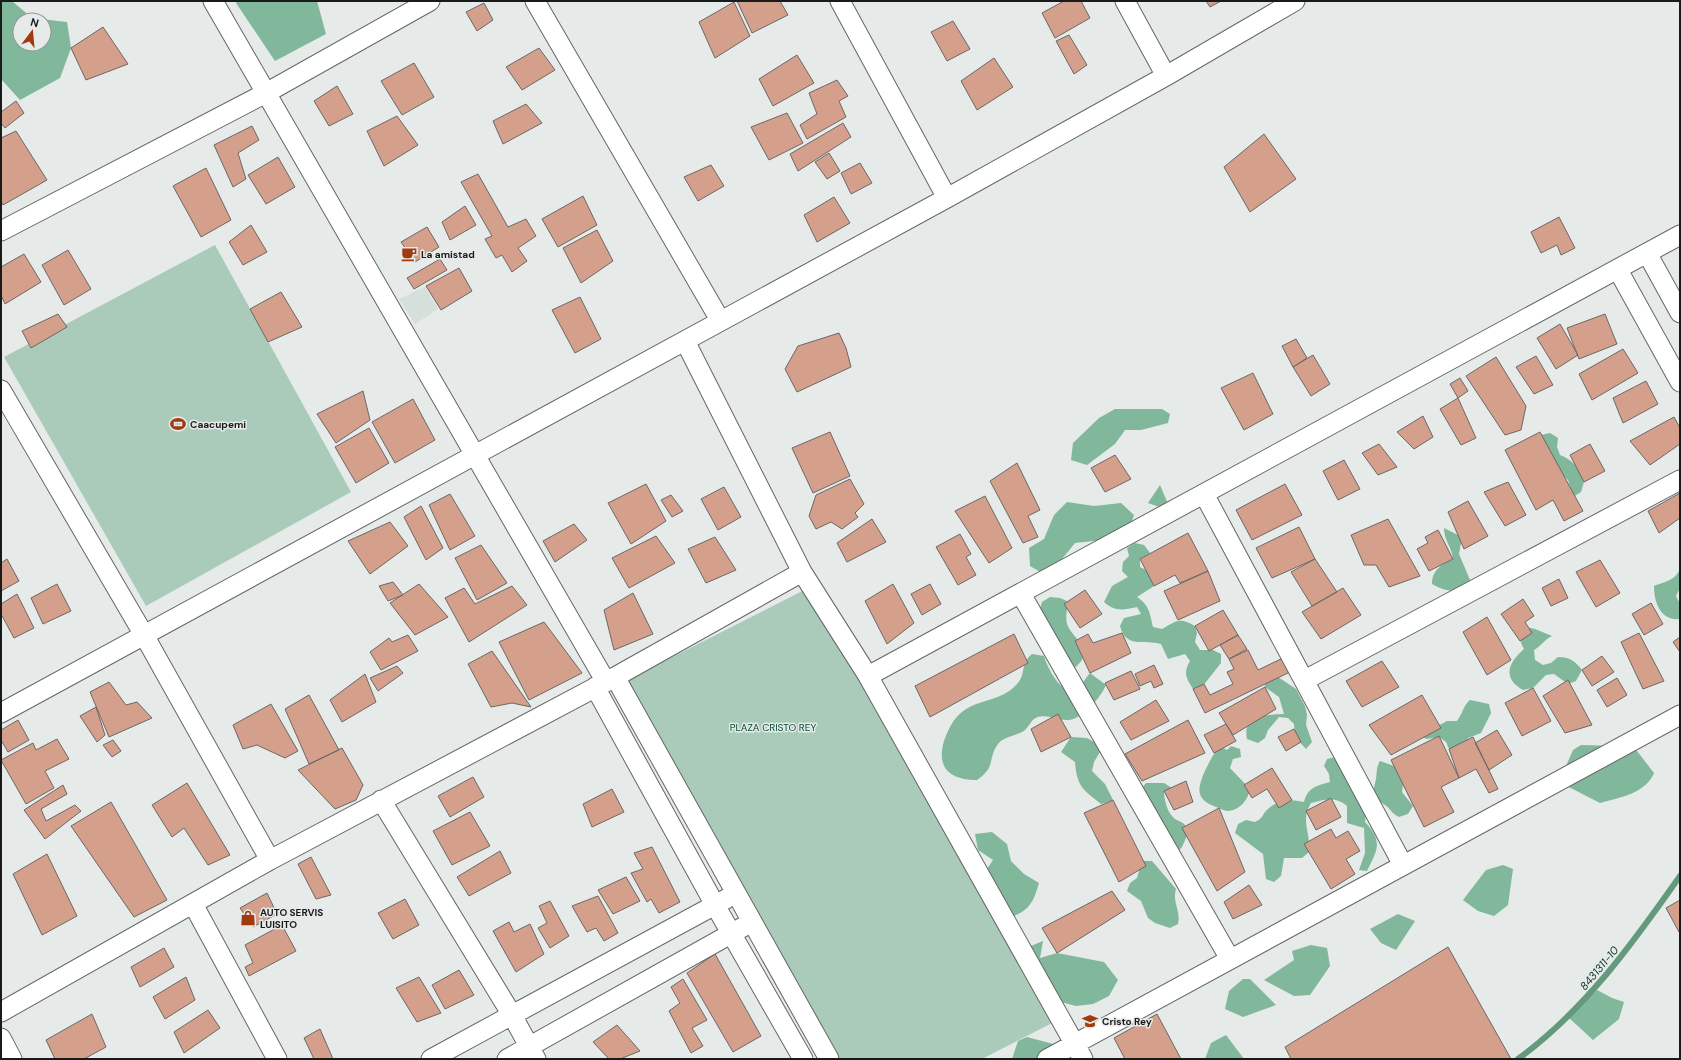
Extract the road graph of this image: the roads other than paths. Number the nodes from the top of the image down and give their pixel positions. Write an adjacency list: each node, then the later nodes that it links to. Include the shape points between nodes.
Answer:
1 (213, 1): 8 (street)
2 (430, 1): 8 (street)
3 (535, 1): 15 (street)
4 (840, 1): 9 (street)
5 (1125, 1): 7 (street)
6 (1295, 1): 7 (street)
7 (1166, 76): 9 (street)
8 (266, 93): 10 (street); 19 (street)
9 (947, 198): 15 (street)
10 (1, 231)
11 (1680, 235): 12 (street)
12 (1647, 253): 13 (street); 14 (street)
13 (1618, 270): 17 (street); 21 (street)
14 (1680, 313)
15 (720, 320): 16 (street)
16 (685, 341): 19 (street); 22 (street)
17 (1680, 382)
18 (1, 390): 24 (street)
19 (474, 454): 24 (street); 27 (street)
20 (1680, 480): 26 (street)
21 (1204, 494): 23 (street); 26 (street)
22 (802, 572): 25 (street); 27 (street)
23 (1021, 594): 25 (street); 38 (street)
24 (144, 635): 28 (street); 31 (street)
25 (868, 676): 42 (street)
26 (1305, 680): 32 (street)
27 (605, 682): 30 (street); 33 (street); 35 (street)
28 (1, 713)
29 (1680, 715): 32 (street)
30 (381, 800): 31 (street); 40 (street)
31 (270, 860): 34 (street)
32 (1403, 865): 38 (street)
33 (736, 894): 35 (street); 36 (street)
34 (193, 904): 39 (street); 45 (street)
35 (715, 905): 37 (street); 40 (street)
36 (752, 922): 37 (street); 49 (street)
37 (731, 933): 43 (street); 48 (street)
38 (1230, 959): 42 (street)
39 (1, 1012)
40 (512, 1015): 43 (street); 46 (street)
41 (1, 1038): 44 (street)
42 (1079, 1051): 50 (street)
43 (533, 1053): 47 (street)
44 (12, 1059)
45 (277, 1059)
46 (431, 1059)
47 (507, 1059)
48 (803, 1059)
49 (829, 1059)
50 (1047, 1059)

